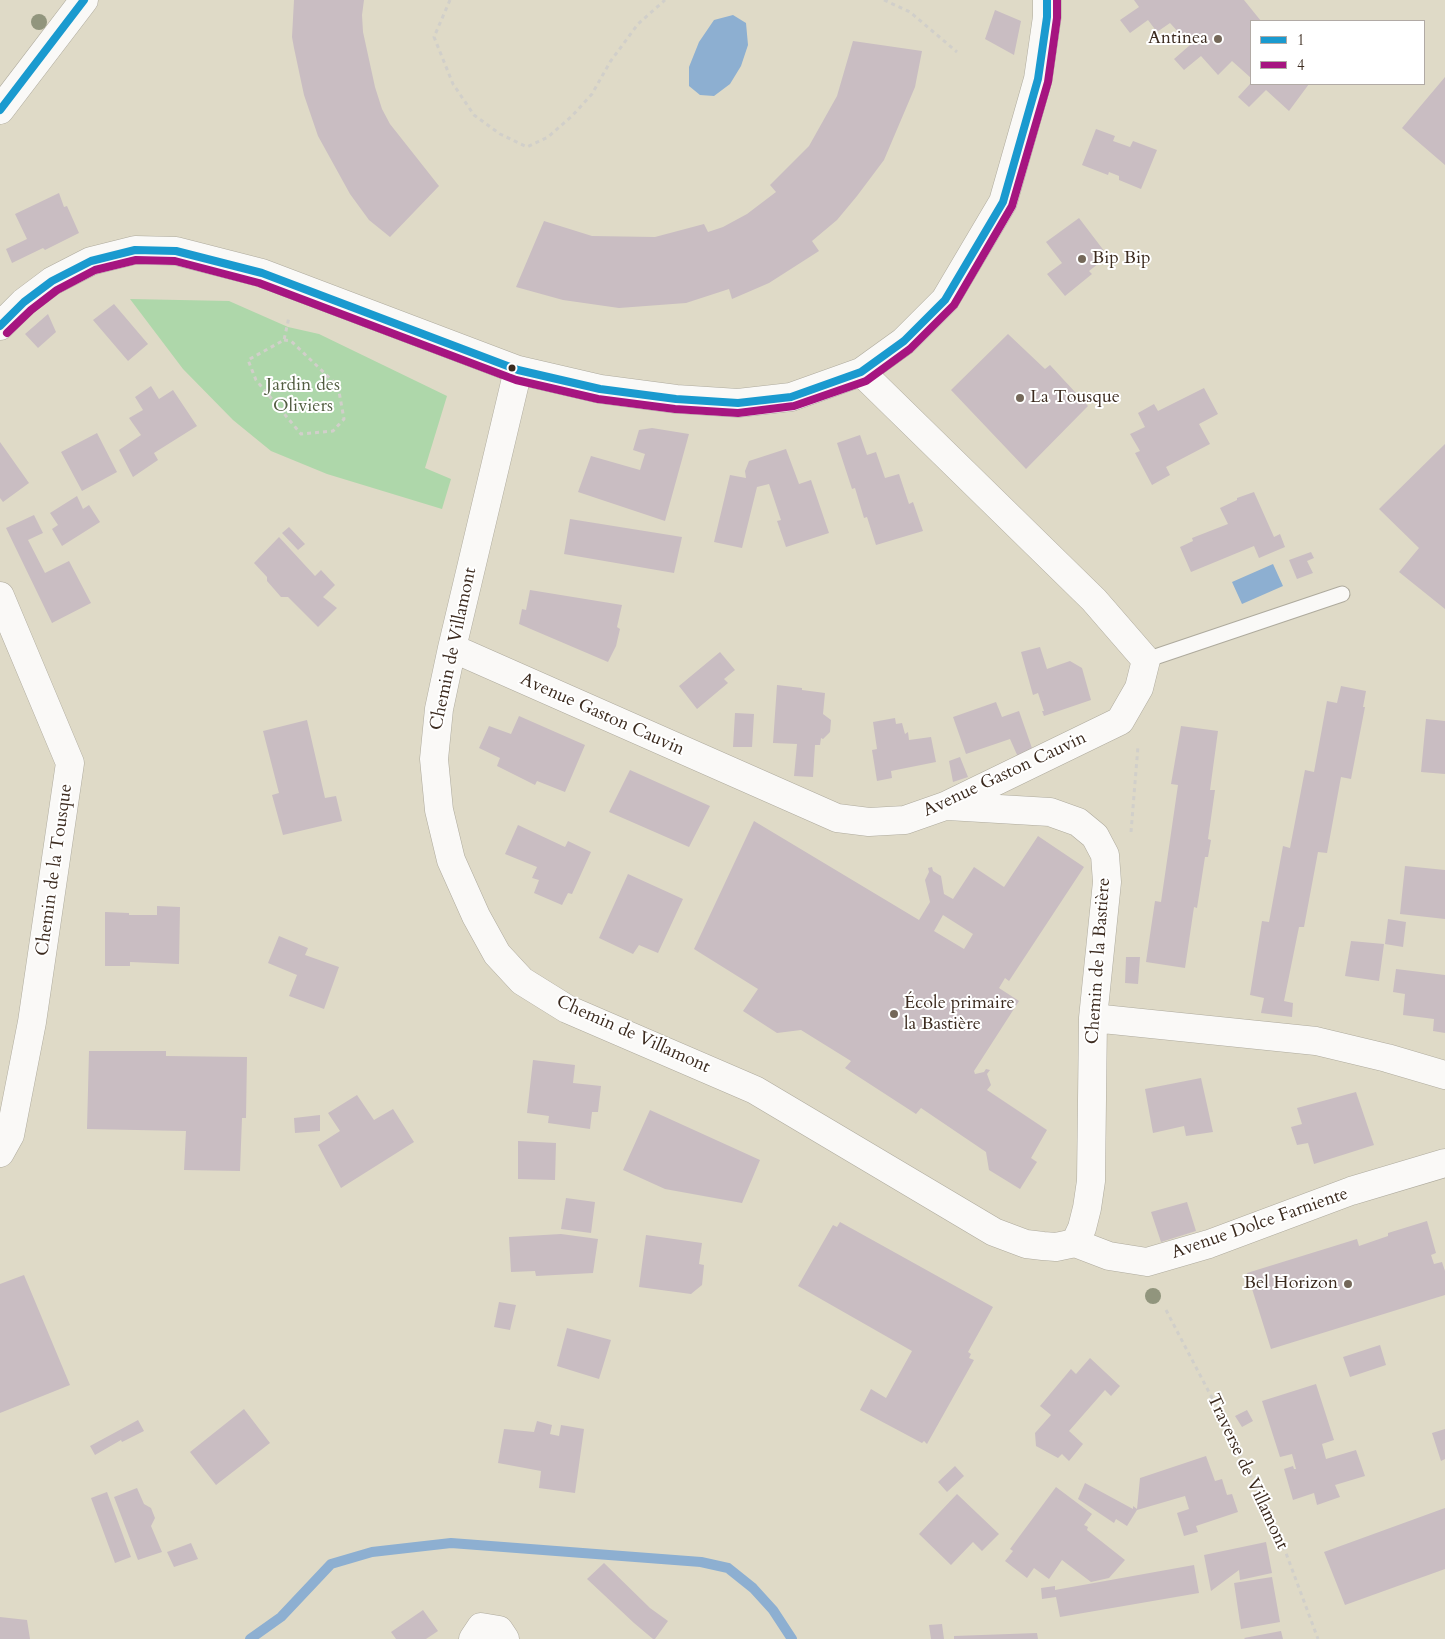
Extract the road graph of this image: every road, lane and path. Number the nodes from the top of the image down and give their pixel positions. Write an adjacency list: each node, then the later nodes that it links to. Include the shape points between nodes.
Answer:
1 (84, 0): 7 (street)
2 (450, 0): 3 (path, via 434,37 453,84 474,115 500,134 528,148 548,137 586,102 638,24)
3 (665, 0)
4 (884, 0): 6 (path, via 910,12)
5 (1047, 0): 12 (street, via 1038,79 1003,202 945,300 904,341)
6 (957, 52)
7 (0, 110)
8 (290, 311): 10 (path)
9 (0, 326): 11 (street, via 52,281 91,261 135,250 176,251 262,273)
10 (284, 340): 10 (path, via 248,360 256,380 301,434 333,431 344,419 338,386 291,341)
11 (518, 370): 12 (street, via 600,389 738,403 791,397); 15 (street, Chemin de Villamont)
12 (861, 372): 16 (street, via 1094,600)
13 (1342, 594): 16 (lane)
14 (0, 596): 20 (street, Chemin de la Tousque, via 70,763 32,1022 10,1135)
15 (452, 648): 17 (street, Avenue Gaston Cauvin, via 836,818 869,822 905,820); 22 (street, Chemin de Villamont, via 439,709 434,759 439,810 451,860 476,916 497,954 522,980 567,1008 755,1090 994,1232 1026,1244 1056,1247)
16 (1146, 660): 17 (street, Avenue Gaston Cauvin, via 1139,688 1120,721)
17 (945, 806): 18 (street, Chemin de la Bastière, via 1050,812 1078,822 1095,836 1105,855 1107,882)
18 (1093, 1018): 19 (street, via 1316,1041); 22 (street, Chemin de la Bastière, via 1091,1181 1082,1228)
19 (1445, 1074)
20 (0, 1153)
21 (1445, 1163): 22 (street, Avenue Dolce Farniente, via 1147,1262 1109,1256)
22 (1075, 1243)
23 (1166, 1310): 26 (path, Traverse de Villamont, via 1277,1529)
24 (473, 1639): 25 (street, via 481,1627 499,1630)
25 (505, 1639)
26 (1318, 1639)

